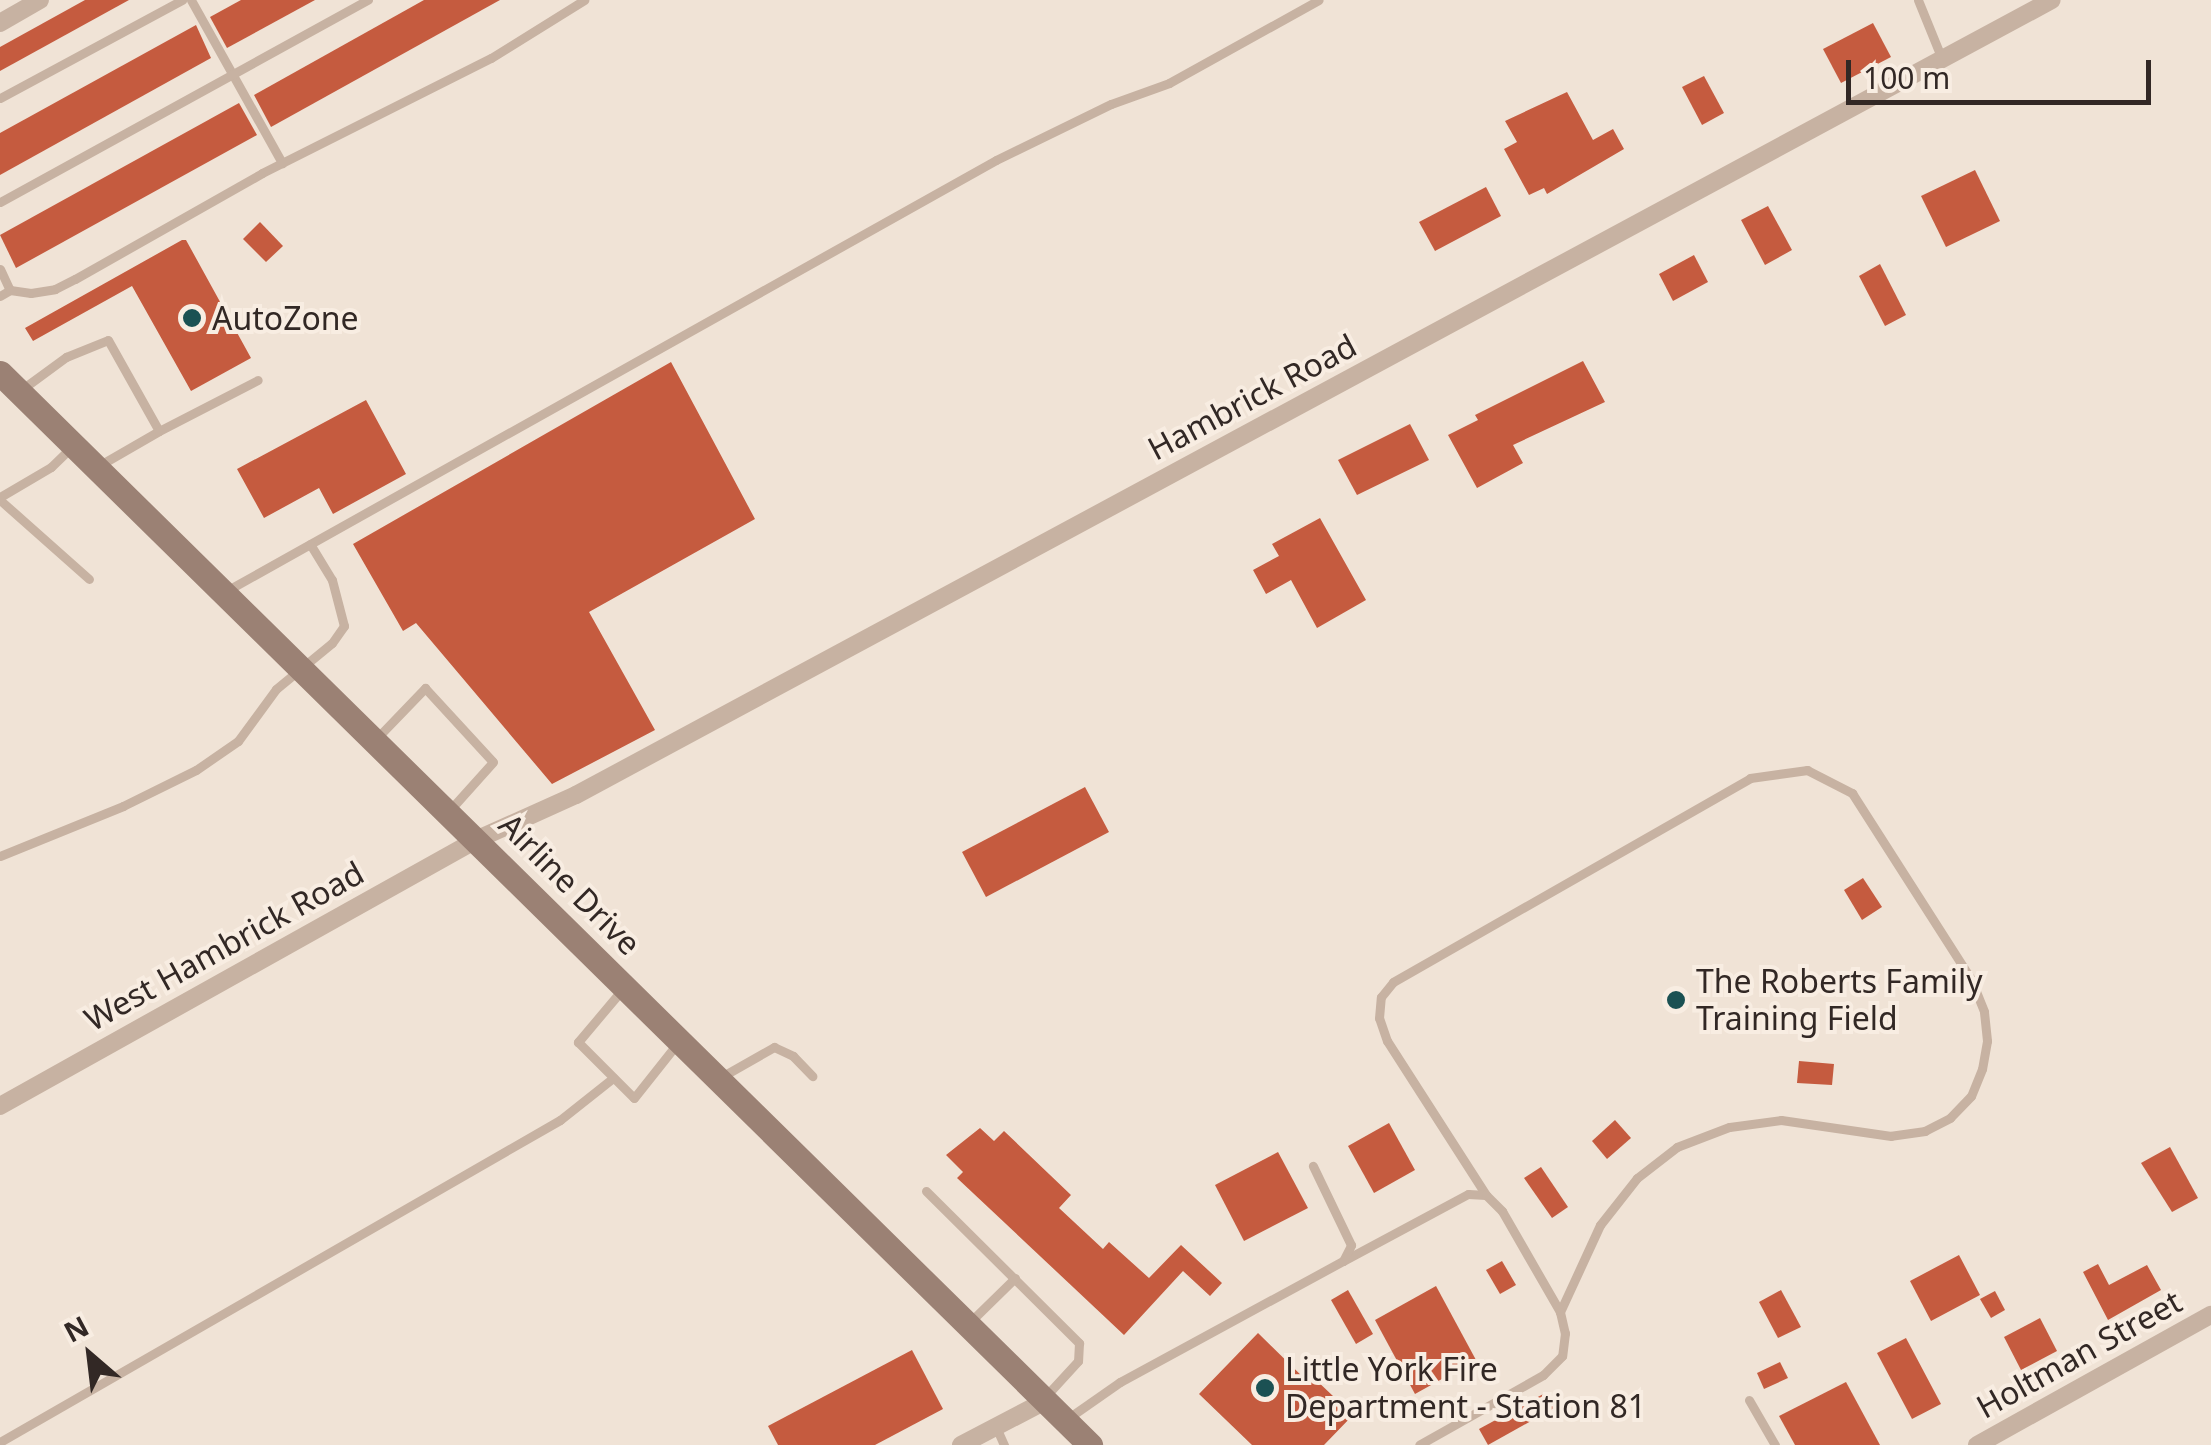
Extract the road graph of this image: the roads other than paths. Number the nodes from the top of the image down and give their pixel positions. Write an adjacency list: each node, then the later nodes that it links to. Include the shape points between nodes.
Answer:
1 (40, 0): 9 (street)
2 (182, 0): 12 (lane)
3 (191, 0): 11 (lane)
4 (368, 0): 11 (lane)
5 (584, 0): 13 (lane, via 491,58)
6 (1319, 0): 24 (lane, via 1169,83 996,160)
7 (1918, 0): 10 (lane)
8 (2052, 0): 10 (street, Hambrick Road)
9 (0, 23)
10 (1942, 59): 30 (street, Hambrick Road, via 576,796)
11 (234, 74): 13 (lane); 14 (lane)
12 (0, 98)
13 (282, 162): 16 (lane, via 54,289)
14 (0, 202)
15 (0, 269): 16 (lane)
16 (10, 290): 17 (lane)
17 (0, 296)
18 (258, 380): 20 (lane)
19 (7, 384): 20 (lane, via 108,340); 21 (main road, Airline Drive)
20 (159, 431): 22 (lane)
21 (74, 445): 22 (main road, Airline Drive); 23 (lane)
22 (96, 467): 26 (main road, Airline Drive)
23 (0, 499): 25 (lane)
24 (310, 544): 26 (lane); 27 (lane, via 332,580 344,626)
25 (89, 578)
26 (226, 591): 27 (main road, Airline Drive)
27 (301, 666): 28 (main road, Airline Drive); 31 (lane, via 238,741 196,770)
28 (376, 739): 29 (main road, Airline Drive); 29 (lane, via 425,688 492,762)
29 (449, 811): 30 (main road, Airline Drive)
30 (478, 839): 32 (main road, Airline Drive); 37 (street, West Hambrick Road)
31 (0, 856)
32 (626, 985): 33 (main road, Airline Drive); 35 (lane, via 578,1042)
33 (681, 1040): 35 (lane, via 634,1098); 36 (main road, Airline Drive)
34 (812, 1076): 36 (lane, via 774,1047)
35 (613, 1078): 50 (lane, via 560,1120)
36 (720, 1078): 45 (main road, Airline Drive)
37 (0, 1106)
38 (1313, 1166): 41 (lane, via 1352,1245)
39 (926, 1191): 42 (lane)
40 (1486, 1195): 41 (lane, via 1468,1194); 43 (lane); 43 (lane, via 1386,1042 1381,997 1393,982 1750,778 1806,770 1852,793 1971,979 1984,1012 1987,1041 1970,1096 1950,1118 1926,1130 1891,1136 1781,1120 1729,1127 1677,1148 1636,1178 1600,1224)
41 (1344, 1261): 48 (lane, via 1120,1382)
42 (1014, 1278): 45 (lane); 46 (lane, via 1082,1352)
43 (1560, 1312): 54 (lane, via 1562,1356 1543,1375)
44 (2211, 1315): 56 (street, Holtman Street)
45 (968, 1324): 46 (main road, Airline Drive)
46 (1044, 1400): 48 (main road, Airline Drive); 49 (street)
47 (1749, 1400): 55 (lane)
48 (1065, 1420): 53 (main road, Airline Drive)
49 (996, 1427): 51 (street); 52 (lane)
50 (0, 1442)
51 (961, 1445)
52 (1004, 1445)
53 (1090, 1445)
54 (1419, 1445)
55 (1776, 1445)
56 (1977, 1445)

